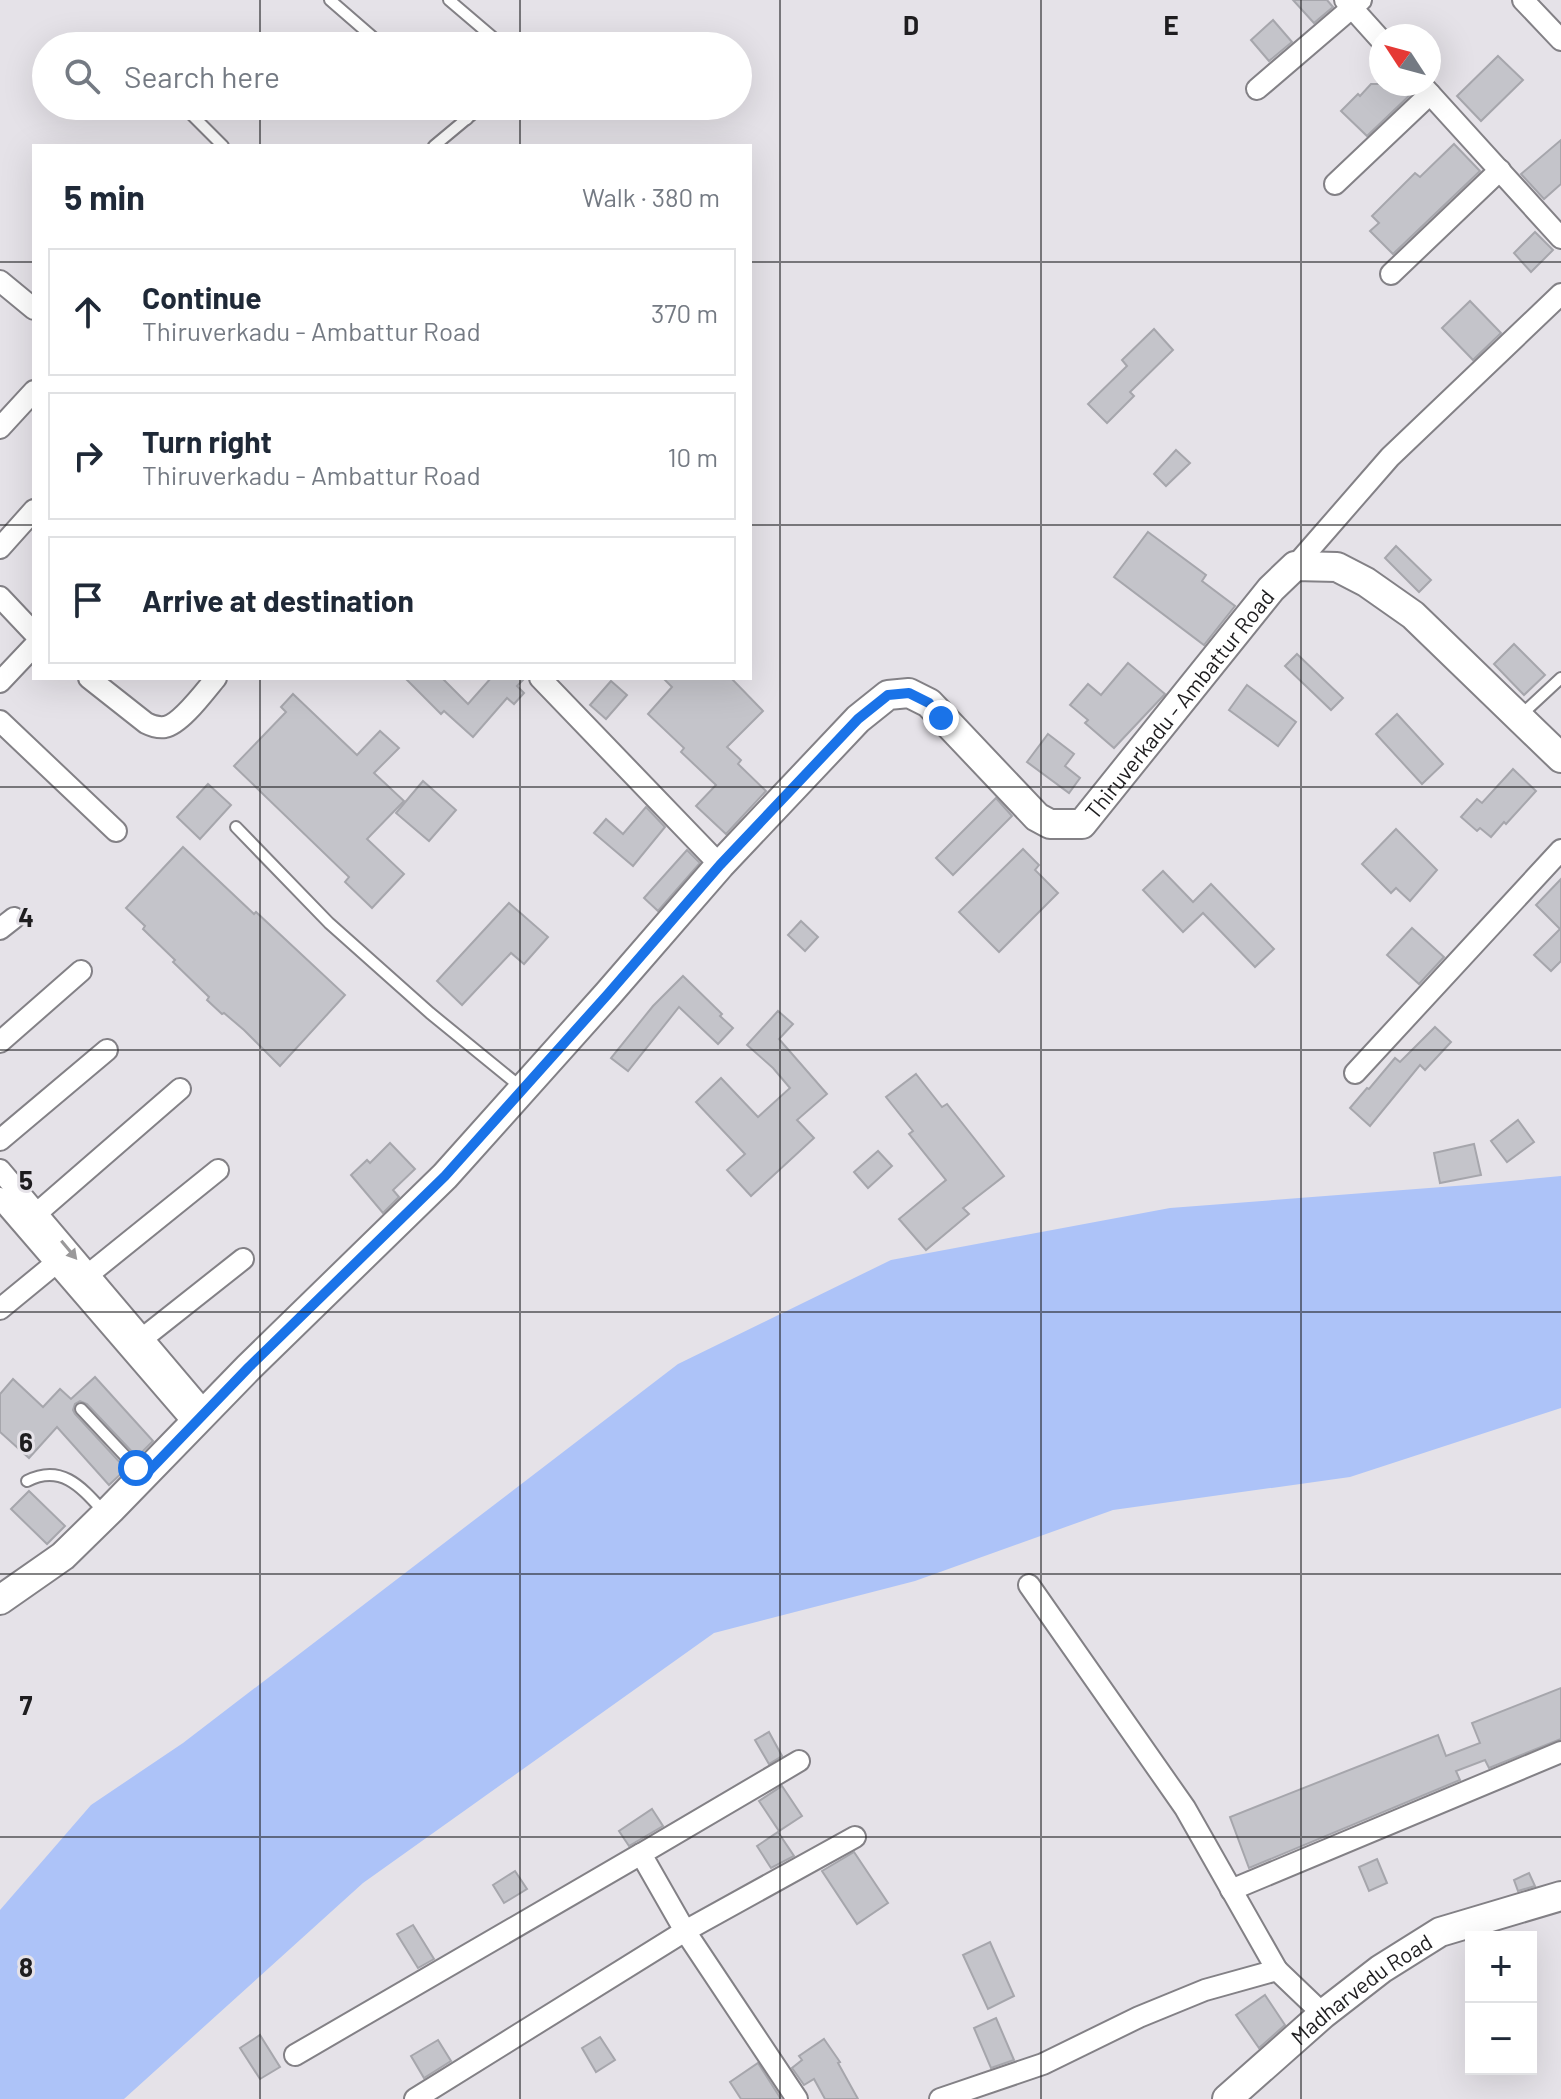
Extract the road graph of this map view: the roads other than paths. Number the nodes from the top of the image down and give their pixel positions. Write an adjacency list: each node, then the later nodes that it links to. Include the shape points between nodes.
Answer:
1 (330, 0): 6 (lane)
2 (449, 0): 7 (lane)
3 (1523, 0): 8 (street)
4 (1353, 3): 5 (street); 9 (street)
5 (1369, 24)
6 (367, 32)
7 (487, 32)
8 (1561, 40)
9 (1257, 89)
10 (1419, 96): 17 (street)
11 (1432, 96): 16 (street)
12 (197, 120): 14 (lane)
13 (466, 120): 15 (lane)
14 (221, 144)
15 (436, 144)
16 (1500, 170): 18 (street); 19 (street)
17 (1335, 184)
18 (1561, 238)
19 (1391, 274)
20 (4, 294): 22 (street)
21 (1561, 294): 27 (street, via 1390,457)
22 (32, 308)
23 (32, 393): 24 (street)
24 (0, 428)
25 (32, 512): 26 (street)
26 (0, 548)
27 (1295, 566): 36 (main road, via 1337,567 1366,582 1413,615); 42 (main road, Thiruverkadu - Ambattur Road, via 1082,824 1050,824 1037,817 929,703 909,693 888,695 858,719)
28 (0, 597): 29 (street)
29 (32, 631)
30 (32, 648): 35 (street)
31 (1561, 678): 36 (lane)
32 (94, 680): 33 (street, via 146,723 167,727)
33 (214, 680)
34 (542, 680): 42 (street)
35 (0, 682)
36 (1519, 717): 38 (main road)
37 (0, 721): 40 (street)
38 (1561, 758)
39 (236, 827): 48 (lane, via 329,923)
40 (116, 831)
41 (1561, 850): 46 (street)
42 (720, 865): 48 (main road, Thiruverkadu - Ambattur Road)
43 (81, 971): 44 (street)
44 (0, 1042)
45 (107, 1050): 49 (street)
46 (1355, 1073)
47 (180, 1089): 53 (street)
48 (524, 1089): 60 (main road, Thiruverkadu - Ambattur Road, via 445,1176)
49 (0, 1140)
50 (0, 1170): 53 (street)
51 (218, 1170): 56 (street)
52 (0, 1198): 53 (street)
53 (30, 1219): 55 (street); 56 (street, one-way to 56)
54 (243, 1259): 58 (street)
55 (56, 1263): 57 (street); 58 (street)
56 (89, 1274): 58 (street)
57 (0, 1309)
58 (137, 1344): 60 (street)
59 (81, 1409): 61 (lane)
60 (200, 1418): 61 (main road, Thiruverkadu - Ambattur Road)
61 (144, 1476): 63 (main road, Thiruverkadu - Ambattur Road)
62 (27, 1481): 63 (lane, via 41,1473 56,1474 78,1485)
63 (105, 1513): 65 (main road, Thiruverkadu - Ambattur Road, via 63,1556)
64 (1029, 1585): 70 (street, via 1185,1808)
65 (0, 1600)
66 (1561, 1752): 70 (street)
67 (799, 1761): 69 (street)
68 (855, 1837): 72 (street)
69 (641, 1854): 72 (street); 75 (street)
70 (1231, 1890): 73 (street)
71 (1561, 1896): 74 (main road, Madharvedu Road, via 1440,1932)
72 (685, 1931): 76 (street); 77 (street)
73 (1277, 1970): 74 (street); 78 (street, via 1205,1990 1043,2064)
74 (1323, 2014): 79 (main road, Madharvedu Road)
75 (295, 2055)
76 (415, 2099)
77 (797, 2099)
78 (940, 2099)
79 (1227, 2099)

